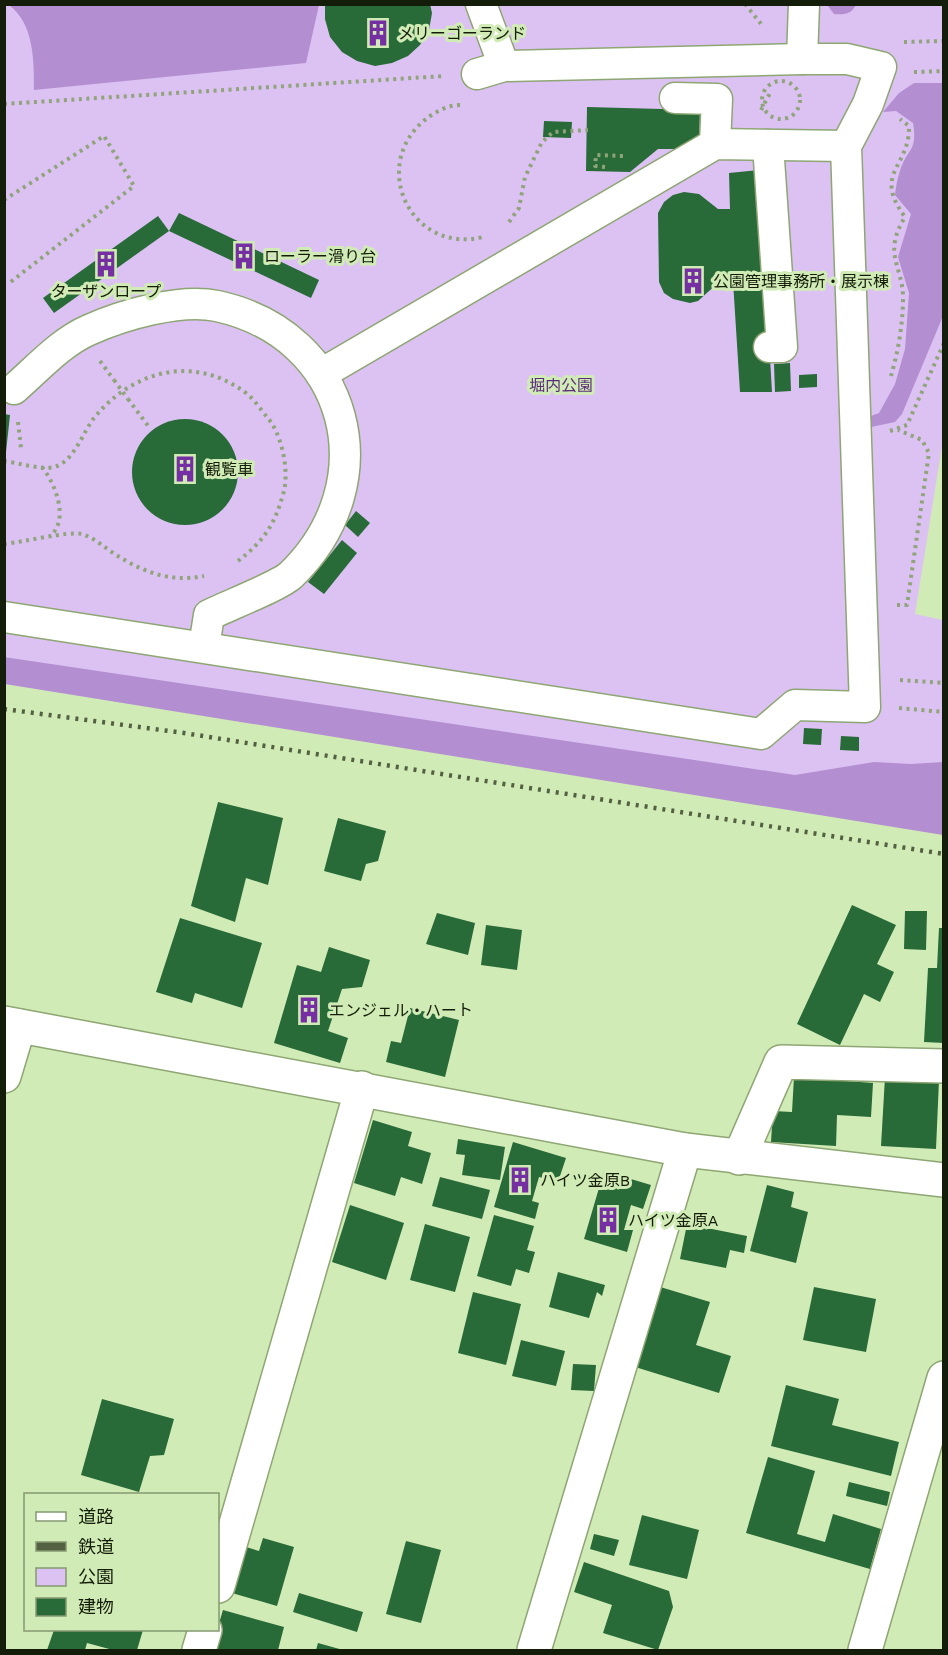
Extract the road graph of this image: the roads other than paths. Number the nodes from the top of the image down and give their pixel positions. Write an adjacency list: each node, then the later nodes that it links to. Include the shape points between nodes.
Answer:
1 (481, 4): 3 (street, via 491,70)
2 (804, 4): 3 (street)
3 (802, 59): 7 (street, via 847,59 881,67)
4 (675, 98): 5 (street, via 717,99)
5 (715, 144): 6 (street); 9 (street)
6 (768, 145): 7 (street); 8 (street, via 782,347)
7 (846, 146): 12 (street, via 865,707 795,705 761,734)
8 (769, 347)
9 (321, 374): 10 (street, via 301,346 263,319 215,305 167,306 75,337); 12 (street, via 330,386 345,438 343,490 325,534 289,577 209,615)
10 (14, 389)
11 (4, 617): 12 (street)
12 (204, 647)
13 (12, 1025): 15 (street); 16 (street)
14 (944, 1066): 18 (street, via 782,1062)
15 (4, 1077)
16 (362, 1088): 17 (street); 21 (street)
17 (685, 1150): 18 (street); 24 (street)
18 (739, 1158): 19 (street)
19 (944, 1180)
20 (944, 1378): 25 (street)
21 (219, 1583)
22 (204, 1631): 23 (street)
23 (199, 1650)
24 (534, 1650)
25 (865, 1650)

